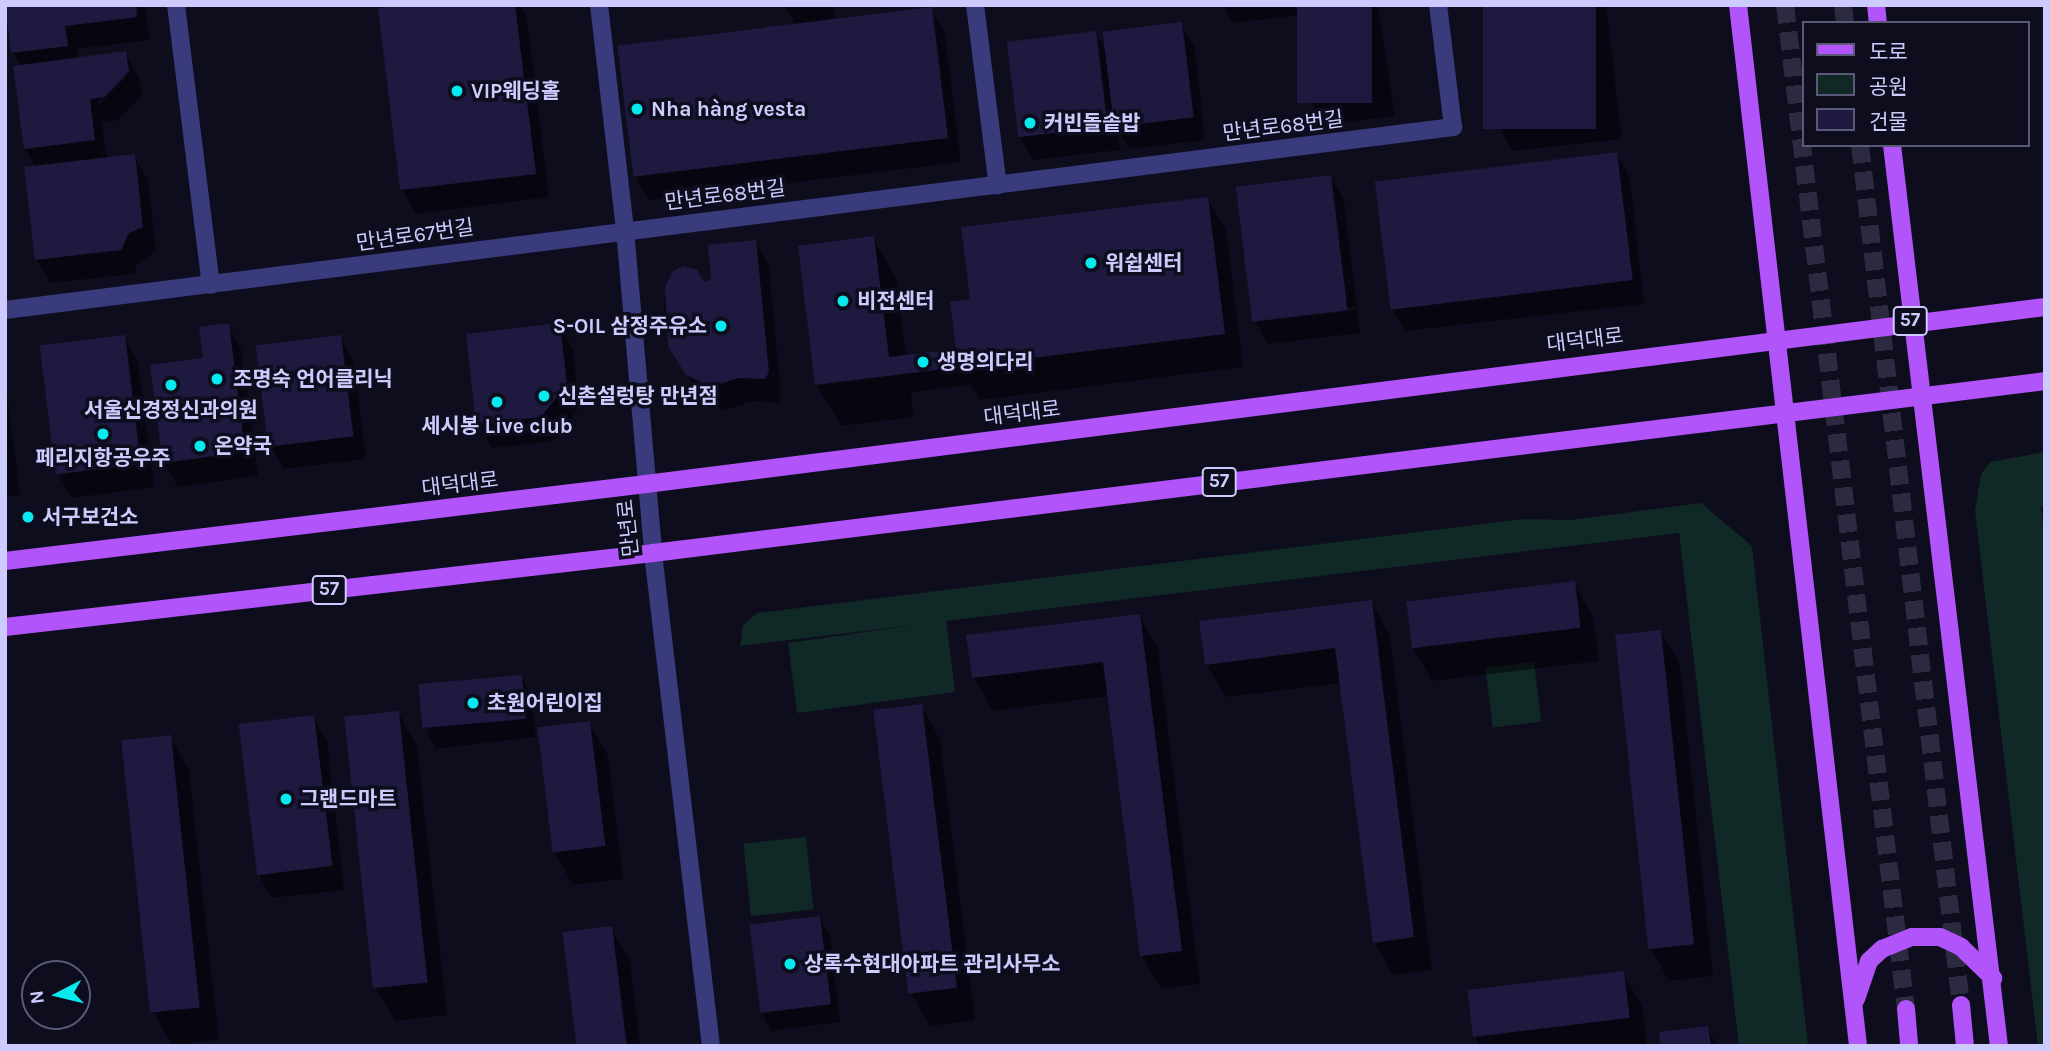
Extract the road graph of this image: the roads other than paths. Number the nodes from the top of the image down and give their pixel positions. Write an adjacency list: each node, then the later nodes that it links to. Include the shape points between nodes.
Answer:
1 (176, 5): 9 (street)
2 (599, 5): 8 (street, 만년로)
3 (975, 5): 7 (street)
4 (1438, 5): 7 (street, 만년로68번길, via 1453,127)
5 (1738, 5): 13 (main road)
6 (1892, 147): 12 (main road)
7 (998, 186): 8 (street, 만년로68번길)
8 (625, 230): 9 (street, 만년로67번길); 17 (street, 만년로)
9 (211, 285): 11 (street, 만년로67번길)
10 (2045, 307): 12 (main road, 대덕대로 / 57)
11 (5, 310)
12 (1913, 321): 13 (main road, 대덕대로 / 57); 15 (main road)
13 (1776, 338): 16 (main road); 17 (main road, 대덕대로 / 57)
14 (2045, 381): 15 (main road, 57)
15 (1922, 395): 16 (main road, 57); 21 (main road)
16 (1784, 412): 18 (main road, 57); 24 (main road)
17 (646, 484): 18 (street, 만년로); 19 (main road, 대덕대로 / 57)
18 (653, 553): 20 (main road, 57); 25 (street, 만년로)
19 (5, 561)
20 (5, 627)
21 (1993, 978): 24 (main road, via 1961,947 1940,937 1912,937 1882,949 1869,961 1858,984); 29 (main road)
22 (1961, 1005): 28 (main road)
23 (1906, 1009): 27 (main road)
24 (1854, 1012): 26 (main road)
25 (711, 1046)
26 (1858, 1046)
27 (1909, 1046)
28 (1965, 1046)
29 (1999, 1046)

